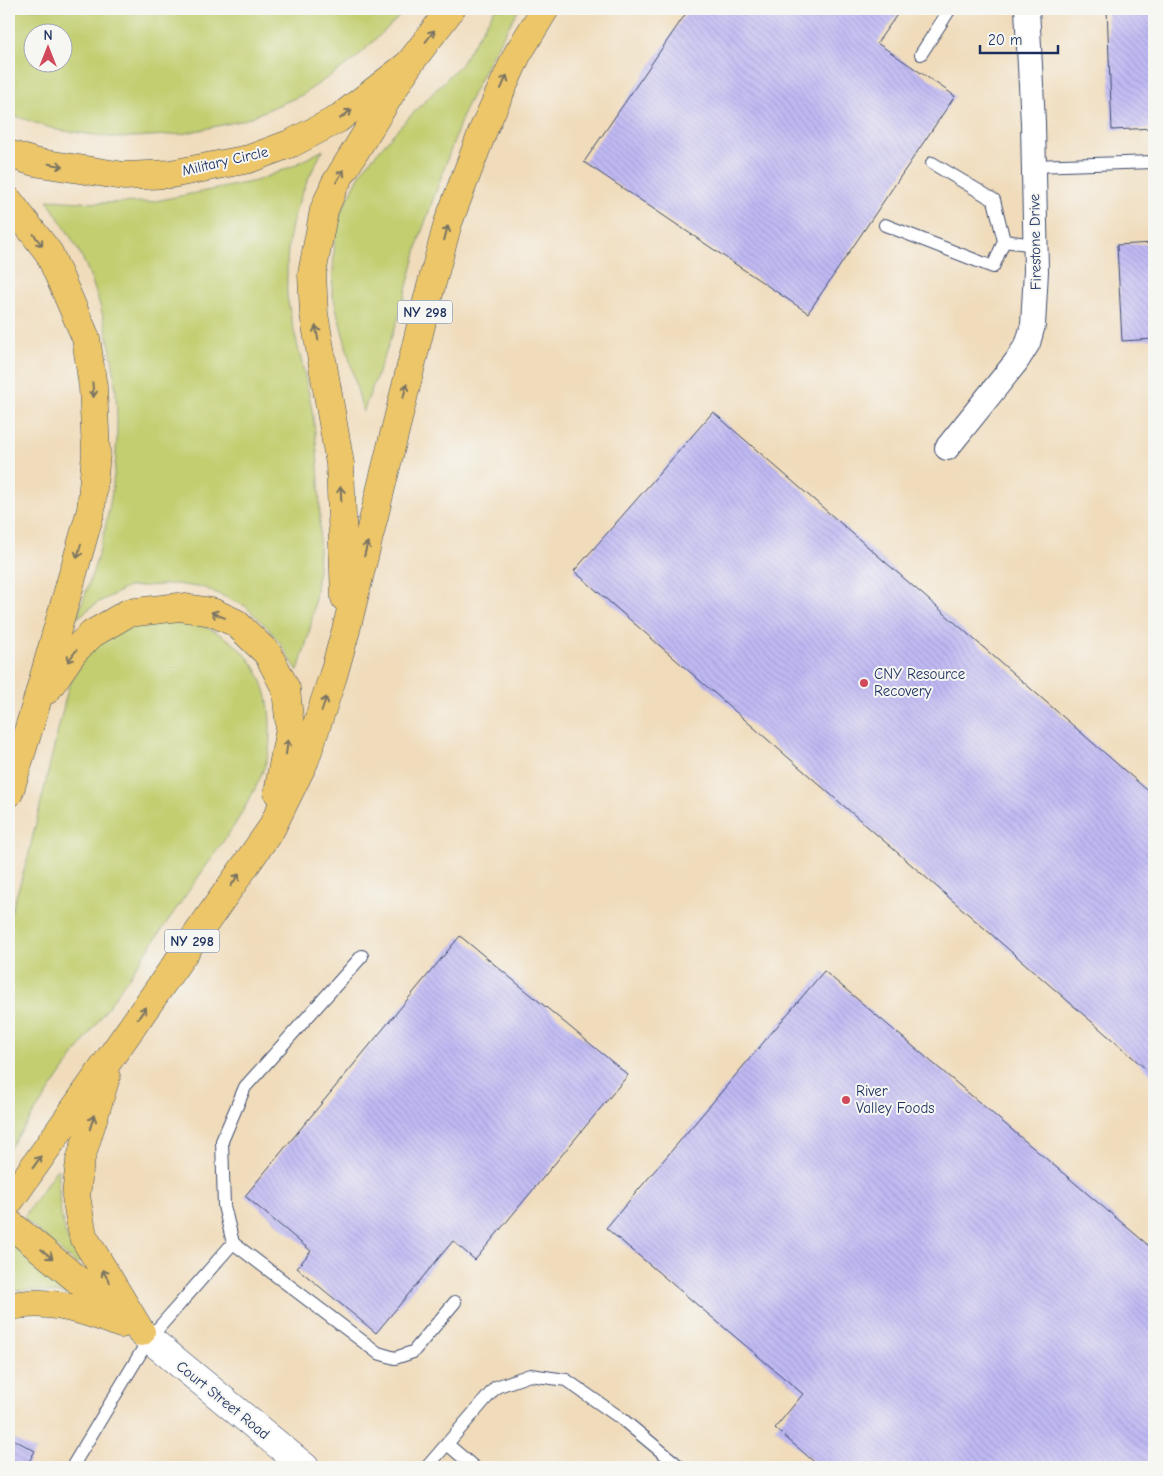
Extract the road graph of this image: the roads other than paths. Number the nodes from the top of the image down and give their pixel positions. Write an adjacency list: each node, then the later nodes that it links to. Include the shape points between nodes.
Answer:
1 (450, 9): 6 (main road, Military Circle, one-way to 1)
2 (545, 9): 16 (main road, NY 298, one-way to 2, via 448,223 516,55)
3 (950, 9): 5 (lane)
4 (1027, 9): 10 (street, Firestone Drive)
5 (921, 54)
6 (409, 64): 7 (main road, Military Circle, one-way to 6, via 34,162 124,176 171,174 249,159 292,143 338,119); 16 (main road, NY 298, one-way to 6, via 340,464 314,314 312,274 324,210 335,184)
7 (9, 154)
8 (1154, 162): 10 (lane)
9 (932, 163): 13 (lane, via 994,200)
10 (1034, 166): 14 (street, Firestone Drive)
11 (9, 201): 17 (main road, one-way to 17, via 49,253 86,338 96,452 91,510)
12 (885, 225): 13 (lane, via 993,267)
13 (1004, 241): 14 (lane)
14 (1035, 245): 15 (street, Firestone Drive, via 1034,325 1028,343)
15 (947, 448)
16 (346, 630): 19 (main road, NY 298, one-way to 16, via 306,760)
17 (35, 708): 18 (main road); 19 (main road, one-way to 17, via 290,728 286,689 268,654 236,623 212,612 179,607 128,613 92,634 74,652)
18 (9, 793)
19 (271, 829): 21 (main road, NY 298, one-way to 19)
20 (362, 956): 24 (lane, via 245,1087 222,1140 224,1206)
21 (114, 1053): 22 (main road, NY 298, one-way to 21); 27 (main road, one-way to 21, via 83,1236 76,1196 80,1161)
22 (9, 1202)
23 (9, 1223): 27 (main road, one-way to 27)
24 (233, 1242): 25 (lane, via 378,1353 396,1358 413,1352); 27 (lane)
25 (455, 1302)
26 (9, 1307): 27 (main road, via 46,1304 80,1310)
27 (145, 1336): 29 (lane); 30 (street, Court Street Road)
28 (446, 1444): 31 (lane); 32 (lane); 33 (lane, via 496,1387 530,1375 566,1380 622,1419)
29 (72, 1467)
30 (305, 1467)
31 (427, 1467)
32 (474, 1467)
33 (680, 1467)

